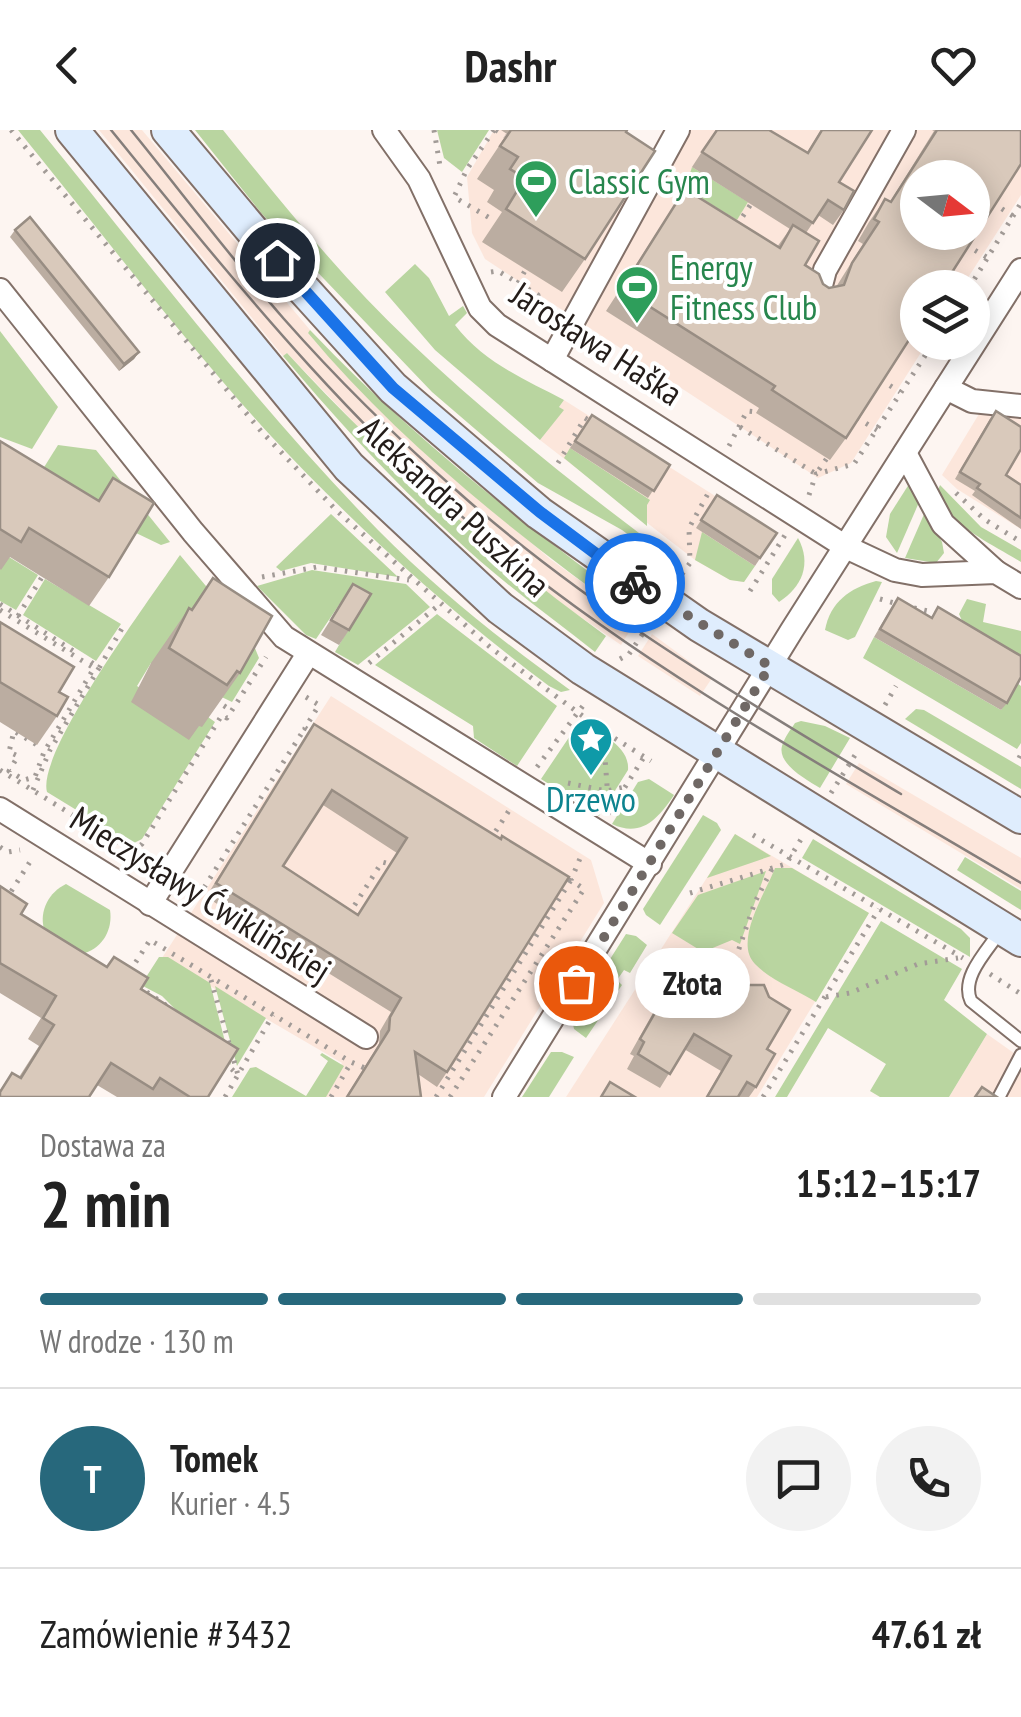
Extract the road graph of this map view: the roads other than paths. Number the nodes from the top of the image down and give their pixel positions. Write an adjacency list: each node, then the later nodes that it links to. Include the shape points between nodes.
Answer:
1 (72, 130): 18 (main road, Aleksandra Puszkina, via 349,467 455,569 573,662)
2 (168, 130): 17 (main road, Aleksandra Puszkina, via 408,401 580,544)
3 (384, 130): 9 (street, Jarosława Haška, via 419,180 480,308)
4 (678, 130): 9 (street)
5 (904, 130): 8 (street, via 825,270)
6 (1021, 270): 10 (street)
7 (2, 296): 16 (street, via 275,628)
8 (818, 297)
9 (552, 360): 13 (street, Jarosława Haška)
10 (946, 388): 11 (street, via 972,401); 12 (street)
11 (1021, 406)
12 (905, 453): 13 (street); 14 (street, via 943,524)
13 (846, 547): 14 (street, Jarosława Haška, via 922,575); 17 (street)
14 (996, 572): 15 (street)
15 (1021, 586)
16 (308, 654): 21 (street); 22 (street)
17 (770, 666): 18 (street); 20 (main road, Aleksandra Puszkina)
18 (719, 752): 21 (street); 23 (main road, Aleksandra Puszkina)
19 (0, 810): 22 (street, Mieczysławy Ćwiklińskiej)
20 (1021, 817)
21 (650, 864): 27 (street)
22 (150, 904): 24 (street, Mieczysławy Ćwiklińskiej)
23 (1012, 934): 25 (lane, via 976,966 967,985 972,1002)
24 (366, 1038)
25 (1021, 1041)
26 (1021, 1055): 28 (lane)
27 (504, 1097)
28 (999, 1097)

